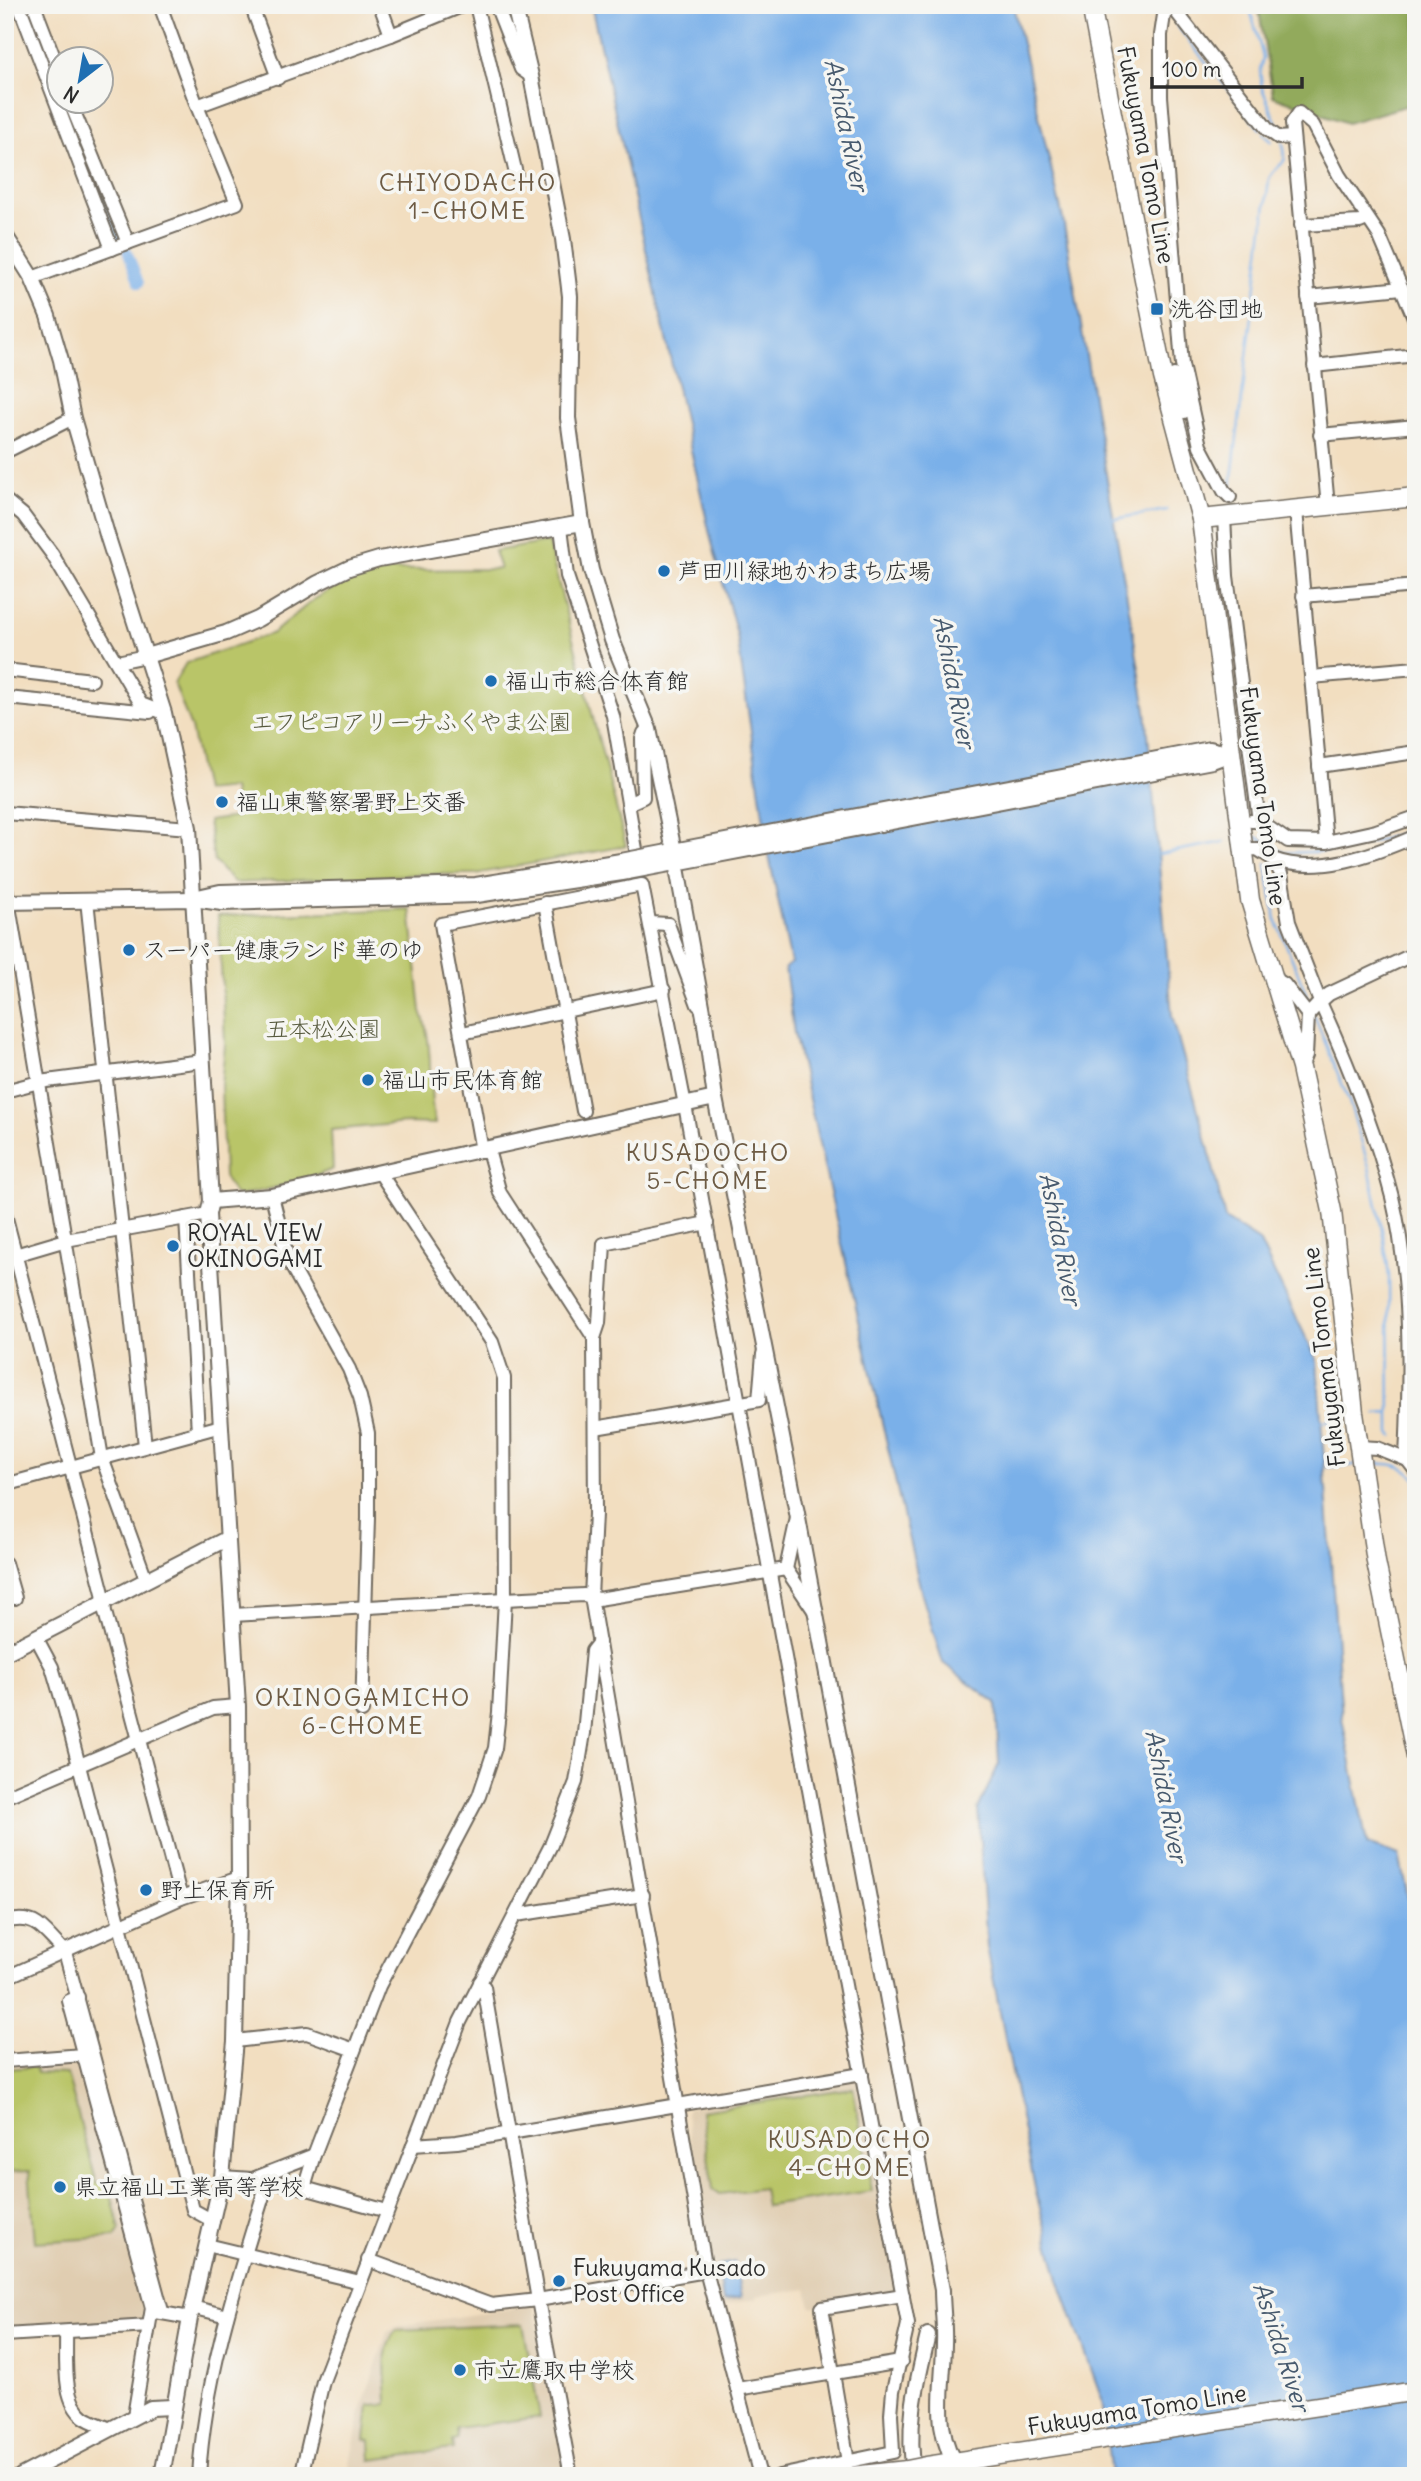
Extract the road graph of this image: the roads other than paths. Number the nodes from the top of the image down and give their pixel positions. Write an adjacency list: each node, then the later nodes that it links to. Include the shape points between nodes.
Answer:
1 (19, 5): 23 (street)
2 (34, 5): 12 (street)
3 (160, 5): 15 (street)
4 (251, 5): 14 (street)
5 (380, 5): 11 (street)
6 (464, 5): 11 (street)
7 (476, 5): 18 (street)
8 (496, 5): 13 (street, via 521,69)
9 (514, 5): 13 (street)
10 (1091, 5): 31 (main road, Fukuyama Tomo Line)
11 (391, 35): 14 (street)
12 (50, 46)
13 (531, 76): 44 (street, via 570,296 568,418)
14 (278, 78): 15 (street)
15 (197, 106): 22 (street, via 237,204)
16 (76, 116): 22 (street)
17 (1285, 137): 19 (street, via 1299,113 1313,125); 20 (street); 26 (street, via 1268,130 1171,5 1161,34 1161,96)
18 (516, 174)
19 (1367, 219): 20 (street); 25 (street)
20 (1301, 225): 27 (street)
21 (5, 235): 24 (street)
22 (128, 243): 23 (street)
23 (112, 249): 24 (street)
24 (32, 278): 32 (street, via 61,360)
25 (1402, 288): 27 (street); 28 (street)
26 (1176, 295): 31 (street); 35 (street, via 1182,365)
27 (1308, 297): 30 (street)
28 (1416, 322)
29 (1416, 355): 30 (street)
30 (1314, 366): 34 (street)
31 (1169, 376): 35 (street); 43 (main road, Fukuyama Tomo Line)
32 (73, 418): 36 (street); 48 (street)
33 (1416, 426): 34 (street)
34 (1320, 435): 40 (street)
35 (1200, 446): 37 (street)
36 (5, 452)
37 (1227, 494)
38 (1416, 498): 40 (main road)
39 (5, 500): 49 (street, via 23,515 52,554)
40 (1328, 506): 41 (main road)
41 (1296, 510): 42 (main road); 47 (street)
42 (1224, 517): 43 (main road); 64 (street, via 1227,576)
43 (1201, 519): 58 (main road, Fukuyama Tomo Line)
44 (582, 523): 45 (street); 56 (street, via 612,640)
45 (561, 527): 48 (street, via 349,568 258,620); 60 (street, via 567,576 613,716)
46 (1416, 586): 47 (street)
47 (1303, 596): 52 (street)
48 (146, 656): 49 (street); 55 (street)
49 (117, 662): 55 (street, via 141,704)
50 (1416, 668): 52 (street)
51 (5, 670): 53 (street)
52 (1311, 677): 59 (street)
53 (92, 680)
54 (5, 694): 55 (street, via 7,698)
55 (164, 713): 65 (street)
56 (649, 729): 60 (street, via 642,739 643,797); 70 (street)
57 (1416, 751): 59 (street)
58 (1232, 754): 63 (main road, Fukuyama Tomo Line); 70 (street)
59 (1319, 766): 67 (street)
60 (629, 803): 73 (street)
61 (5, 813): 65 (street)
62 (1416, 817): 67 (street, via 1350,839)
63 (1238, 821): 64 (street); 69 (main road, Fukuyama Tomo Line)
64 (1258, 821): 68 (street)
65 (189, 828): 74 (street)
66 (1416, 836): 71 (street, via 1345,861 1292,863)
67 (1326, 842): 68 (street)
68 (1287, 843): 71 (street)
69 (1242, 850): 71 (street, via 1257,849); 80 (main road, Fukuyama Tomo Line, via 1250,900)
70 (677, 856): 74 (street, bridge, via 476,884 220,892); 84 (street)
71 (1276, 859): 82 (street)
72 (5, 882): 76 (street)
73 (642, 885): 77 (street); 78 (street)
74 (193, 899): 75 (street); 86 (street)
75 (87, 900): 76 (street); 88 (street)
76 (7, 902): 89 (street)
77 (545, 903): 83 (street); 85 (street, via 441,924)
78 (650, 923): 81 (street); 84 (street, via 668,924)
79 (1416, 953): 82 (street, via 1329,993)
80 (1273, 978): 82 (street); 87 (main road, Fukuyama Tomo Line)
81 (664, 990): 83 (street); 92 (street)
82 (1314, 1009): 87 (street); 107 (street, via 1348,1065 1392,1198 1407,1299)
83 (565, 1012): 85 (street); 93 (street)
84 (704, 1017): 91 (street)
85 (462, 1033): 94 (street)
86 (202, 1061): 88 (street); 97 (street)
87 (1301, 1068): 113 (main road, Fukuyama Tomo Line, via 1332,1211)
88 (106, 1072): 89 (street); 101 (street)
89 (38, 1082): 90 (street); 102 (street)
90 (5, 1091)
91 (715, 1098): 92 (street); 105 (street)
92 (685, 1105): 94 (street); 100 (street)
93 (583, 1111)
94 (485, 1150): 95 (street); 104 (street, via 500,1193)
95 (380, 1173): 96 (street); 126 (street, via 492,1342 500,1362 506,1400)
96 (272, 1196): 97 (street); 128 (street, via 288,1260 349,1368 360,1397 368,1433)
97 (209, 1208): 99 (street); 108 (street)
98 (5, 1214): 103 (street)
99 (186, 1218): 101 (street); 110 (street)
100 (707, 1223): 104 (street, via 604,1244); 106 (street)
101 (122, 1229): 102 (street); 111 (street)
102 (66, 1240): 103 (street); 112 (street)
103 (10, 1256): 115 (street)
104 (594, 1338): 109 (street)
105 (764, 1339): 106 (street, via 759,1400); 118 (street)
106 (740, 1404): 109 (street); 122 (street)
107 (1412, 1416): 114 (street)
108 (221, 1426): 110 (street); 119 (street)
109 (595, 1428): 124 (street)
110 (198, 1432): 111 (street)
111 (145, 1446): 112 (street)
112 (102, 1458): 115 (street); 123 (street)
113 (1361, 1459): 114 (street, via 1377,1448); 136 (main road, Fukuyama Tomo Line, via 1376,1562)
114 (1411, 1461): 116 (street)
115 (69, 1467): 117 (street); 127 (street)
116 (1416, 1471)
117 (5, 1485)
118 (797, 1513): 121 (street); 129 (street)
119 (229, 1538): 123 (street); 130 (street)
120 (5, 1563): 125 (street)
121 (786, 1569): 122 (street); 129 (street)
122 (770, 1570): 124 (street); 155 (street)
123 (146, 1579): 127 (street)
124 (591, 1597): 126 (street); 132 (street)
125 (15, 1598)
126 (505, 1599): 128 (street); 152 (street, via 495,1748 479,1796 379,1986)
127 (104, 1602): 131 (street); 137 (street)
128 (365, 1607): 130 (street); 135 (street)
129 (815, 1612): 187 (street, via 942,2290 941,2430)
130 (233, 1615): 134 (street)
131 (36, 1637): 133 (street); 139 (street, via 52,1667)
132 (599, 1642): 142 (street); 144 (street, via 592,1651 576,1782)
133 (5, 1653)
134 (238, 1706): 137 (street, via 213,1709); 141 (street)
135 (362, 1711)
136 (1413, 1734): 138 (main road, Fukuyama Tomo Line)
137 (139, 1741): 139 (street); 143 (street)
138 (1416, 1758)
139 (79, 1765): 140 (street); 146 (street)
140 (5, 1797)
141 (239, 1878): 143 (street); 151 (street)
142 (643, 1895): 144 (street); 156 (street)
143 (181, 1898): 146 (street)
144 (516, 1915): 149 (street)
145 (5, 1921): 147 (street, via 32,1920)
146 (122, 1926): 147 (street); 165 (street, via 193,2210)
147 (65, 1952): 148 (street); 150 (street)
148 (5, 1978)
149 (480, 1982): 157 (street); 158 (street)
150 (78, 1997): 153 (street, via 69,2001); 173 (street)
151 (235, 2040): 152 (street, via 307,2033); 160 (street)
152 (354, 2050): 159 (street)
153 (83, 2055): 154 (street); 173 (street)
154 (5, 2061)
155 (862, 2074): 156 (street); 171 (street)
156 (678, 2105): 157 (street); 169 (street)
157 (509, 2132): 158 (street); 172 (street)
158 (413, 2145): 164 (street)
159 (314, 2155): 161 (street); 163 (street)
160 (222, 2178): 161 (street); 165 (street)
161 (254, 2178): 162 (street)
162 (268, 2180): 163 (street); 167 (street)
163 (304, 2188): 164 (street)
164 (387, 2211): 168 (street)
165 (213, 2221): 166 (street)
166 (207, 2245): 167 (street); 174 (street)
167 (246, 2254): 170 (street); 175 (street)
168 (368, 2260): 170 (street); 172 (street, via 491,2305)
169 (706, 2271): 172 (street); 182 (street)
170 (360, 2282): 193 (street, via 323,2381)
171 (903, 2295): 180 (street, via 908,2325); 181 (street, via 822,2308)
172 (538, 2301): 194 (street)
173 (157, 2312): 174 (street); 176 (street)
174 (191, 2313): 175 (street); 184 (street)
175 (227, 2316): 192 (street, via 201,2438)
176 (149, 2326): 177 (street); 185 (street)
177 (66, 2332): 178 (street); 186 (street, via 73,2406 85,2418)
178 (5, 2335)
179 (928, 2335): 189 (street, via 911,2421)
180 (901, 2361): 181 (street); 188 (street, via 891,2414 894,2452)
181 (833, 2372): 182 (street); 188 (street)
182 (737, 2389): 195 (street)
183 (1416, 2391): 187 (main road, Fukuyama Tomo Line)
184 (172, 2407): 185 (street, via 151,2408); 191 (street)
185 (134, 2416): 186 (street)
186 (110, 2429): 190 (street)
187 (961, 2466): 189 (main road, Fukuyama Tomo Line)
188 (850, 2469): 189 (main road, Fukuyama Tomo Line); 196 (street)
189 (912, 2472)
190 (21, 2476)
191 (162, 2476)
192 (199, 2476)
193 (301, 2476)
194 (571, 2476)
195 (760, 2476)
196 (779, 2476)

